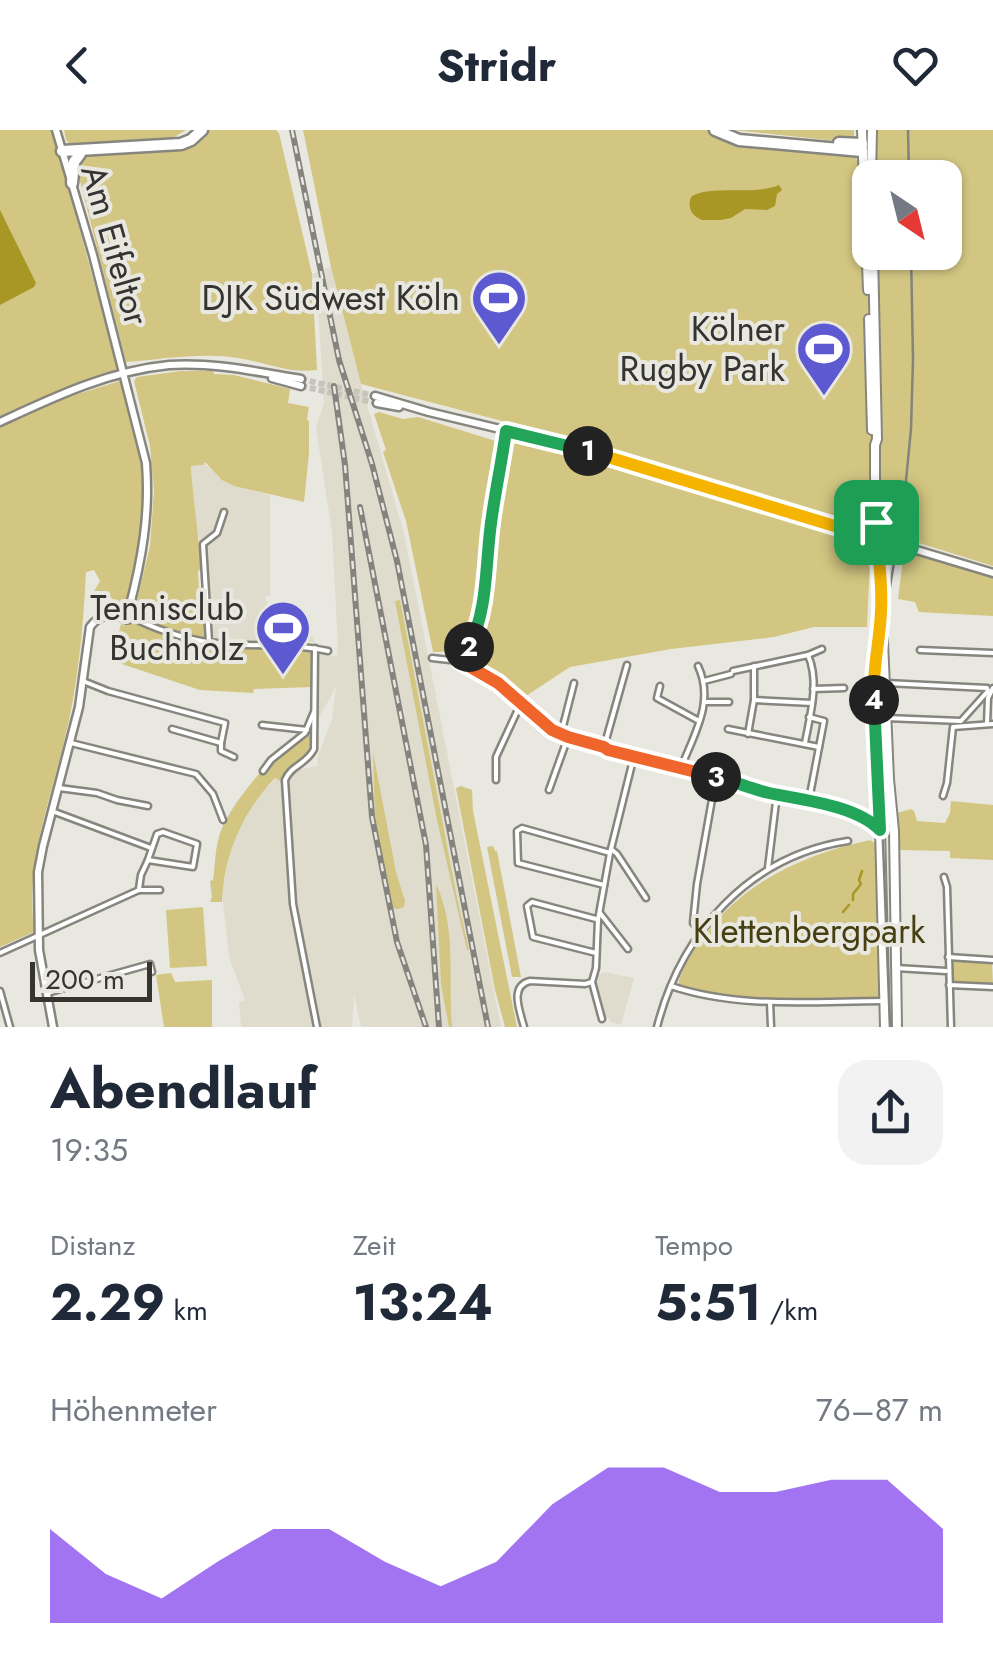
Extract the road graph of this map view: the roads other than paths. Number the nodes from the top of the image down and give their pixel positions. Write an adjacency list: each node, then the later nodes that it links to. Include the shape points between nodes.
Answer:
1 (56, 130): 11 (main road, Am Eifeltor)
2 (190, 130): 8 (highway)
3 (202, 130): 8 (highway)
4 (714, 130): 10 (highway, via 739,140)
5 (724, 130): 10 (highway)
6 (862, 130): 10 (main road)
7 (872, 130): 10 (main road)
8 (171, 144): 9 (highway)
9 (93, 148): 11 (highway); 12 (highway)
10 (867, 149): 13 (main road); 21 (main road)
11 (63, 154): 12 (highway); 14 (main road, Am Eifeltor)
12 (80, 154): 14 (highway)
13 (869, 160)
14 (72, 183): 16 (main road, Am Eifeltor)
15 (873, 270): 21 (main road)
16 (125, 373): 17 (main road, via 168,366 237,368); 19 (main road); 29 (main road, Am Eifeltor, via 148,487 144,544)
17 (301, 382)
18 (376, 400): 20 (main road)
19 (0, 422)
20 (506, 431): 24 (main road); 39 (street, via 480,618)
21 (875, 446): 23 (main road)
22 (224, 512): 31 (street, via 217,532 202,544)
23 (876, 522): 24 (main road); 25 (main road)
24 (861, 534): 25 (main road); 27 (main road)
25 (877, 538): 26 (main road); 27 (main road)
26 (896, 544): 27 (main road); 28 (main road)
27 (880, 565): 30 (main road)
28 (993, 573)
29 (127, 613): 31 (street); 43 (main road, via 94,621)
30 (881, 614): 46 (main road); 51 (main road)
31 (209, 642): 32 (street)
32 (315, 648): 35 (street); 58 (street)
33 (822, 649): 37 (street)
34 (920, 650): 36 (street)
35 (328, 651)
36 (993, 653)
37 (808, 655): 42 (street); 50 (street)
38 (432, 658): 39 (street)
39 (460, 661): 56 (street)
40 (628, 666): 74 (street)
41 (698, 666): 44 (street)
42 (754, 666): 44 (street); 53 (street)
43 (83, 681): 71 (main road); 72 (street, via 224,723)
44 (704, 681): 54 (street)
45 (574, 682): 68 (street)
46 (886, 683): 49 (street); 52 (main road)
47 (660, 686): 61 (street, via 658,698)
48 (844, 688): 50 (street)
49 (990, 688): 62 (street); 63 (street)
50 (813, 690): 57 (street)
51 (873, 690): 52 (main road, via 881,686); 91 (main road)
52 (886, 697): 60 (main road)
53 (754, 700): 57 (street); 69 (street)
54 (704, 702): 55 (street); 61 (street)
55 (729, 702)
56 (520, 703): 68 (street); 81 (street, via 496,758)
57 (812, 703): 59 (street)
58 (314, 712): 67 (street); 128 (street, via 311,756 284,780 293,904)
59 (809, 717): 73 (street); 75 (street, via 824,721)
60 (886, 718): 62 (street); 88 (main road)
61 (700, 722): 78 (street)
62 (955, 724): 63 (street); 85 (street)
63 (990, 724)
64 (262, 725): 67 (street)
65 (172, 729): 72 (street)
66 (728, 729): 69 (street)
67 (307, 730): 79 (street)
68 (560, 734): 70 (street)
69 (748, 734): 73 (street)
70 (568, 737): 74 (street); 83 (street)
71 (70, 743): 82 (main road); 92 (street, via 196,774)
72 (221, 743): 77 (street, via 221,751)
73 (805, 744): 75 (street)
74 (604, 747): 76 (street)
75 (819, 747): 86 (street)
76 (634, 756): 78 (street); 97 (street)
77 (234, 757)
78 (681, 768): 80 (street)
79 (263, 771)
80 (716, 777): 84 (street); 107 (street, via 693,922)
81 (496, 780)
82 (58, 788): 87 (street); 89 (main road)
83 (549, 790)
84 (777, 794): 86 (street); 99 (street)
85 (943, 796)
86 (809, 800): 90 (street)
87 (148, 806)
88 (891, 810): 91 (main road); 94 (main road)
89 (52, 811): 96 (street); 108 (main road, via 38,872)
90 (864, 816): 91 (street); 93 (street)
91 (881, 818): 93 (main road); 94 (main road)
92 (223, 820)
93 (880, 830): 124 (main road)
94 (894, 830): 114 (main road)
95 (848, 841): 99 (street)
96 (152, 848): 98 (street); 98 (street, via 159,833 194,842 194,867)
97 (610, 851): 101 (street); 101 (street, via 517,831 518,863); 104 (street)
98 (148, 860): 102 (street)
99 (767, 870): 107 (street)
100 (944, 876): 112 (street)
101 (604, 885): 105 (street)
102 (139, 890): 103 (street); 108 (street)
103 (160, 890)
104 (646, 898)
105 (600, 913): 106 (street); 109 (street)
106 (598, 920): 111 (street); 111 (street, via 528,904 534,937)
107 (700, 932): 118 (street)
108 (39, 935): 110 (street); 122 (main road)
109 (628, 949)
110 (0, 953)
111 (596, 954): 117 (street)
112 (948, 958): 113 (street); 116 (street)
113 (993, 960)
114 (896, 968): 116 (street); 133 (main road)
115 (152, 972): 122 (street, via 150,964)
116 (948, 972): 119 (street)
117 (592, 982): 125 (street); 129 (street, via 520,984)
118 (670, 986): 123 (street); 130 (street)
119 (949, 986): 120 (street); 134 (street)
120 (993, 988)
121 (0, 991): 126 (street)
122 (47, 993): 127 (main road)
123 (770, 1001): 124 (street); 131 (street)
124 (884, 1001): 132 (main road)
125 (602, 1019)
126 (10, 1027)
127 (53, 1027)
128 (317, 1027)
129 (524, 1027)
130 (657, 1027)
131 (770, 1027)
132 (884, 1027)
133 (897, 1027)
134 (951, 1027)

